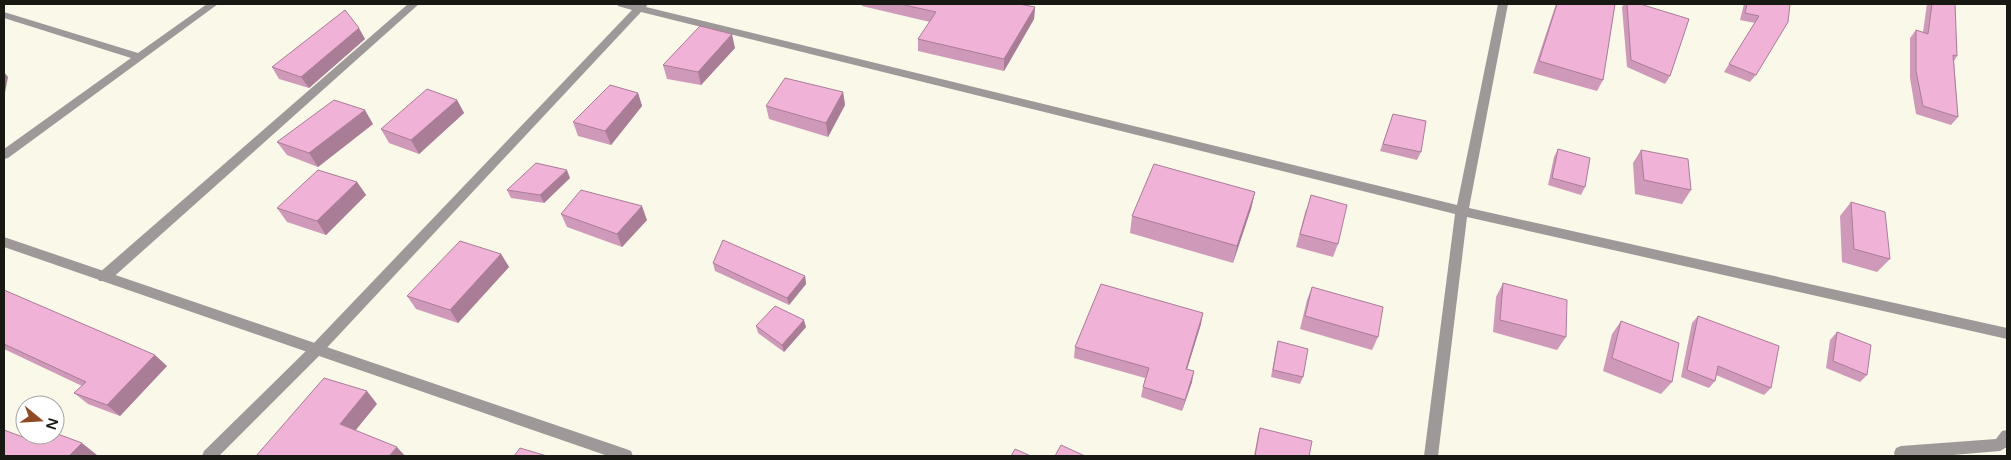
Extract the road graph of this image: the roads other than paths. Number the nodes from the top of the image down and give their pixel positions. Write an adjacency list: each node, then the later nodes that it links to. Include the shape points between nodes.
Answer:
1 (213, 4): 7 (street)
2 (414, 4): 11 (street)
3 (622, 4): 5 (street)
4 (1503, 4): 9 (street)
5 (641, 6): 9 (street); 13 (street)
6 (4, 15): 7 (street)
7 (140, 57): 8 (street)
8 (4, 155)
9 (1462, 211): 12 (street); 18 (street)
10 (4, 242): 11 (street)
11 (104, 277): 13 (street)
12 (2007, 334)
13 (317, 349): 16 (street); 17 (street)
14 (2007, 436): 15 (street, via 2000,445)
15 (1901, 453)
16 (209, 456)
17 (626, 456)
18 (1431, 456)

